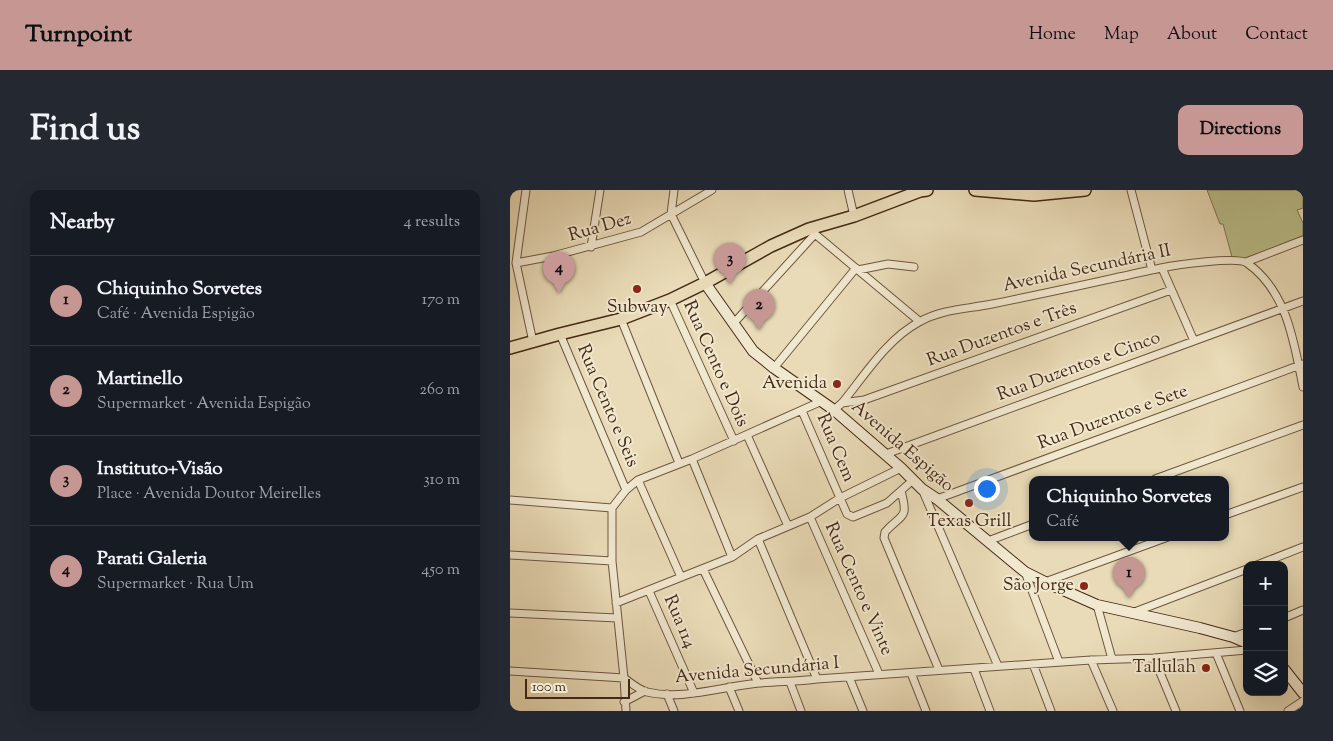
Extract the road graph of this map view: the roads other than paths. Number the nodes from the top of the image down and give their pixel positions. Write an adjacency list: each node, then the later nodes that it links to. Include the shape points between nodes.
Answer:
1 (526, 190): 16 (street)
2 (600, 190): 14 (street)
3 (674, 190): 10 (street)
4 (712, 190): 10 (street, Rua Dez)
5 (848, 190): 11 (street)
6 (927, 190): 11 (main road)
7 (975, 190): 8 (main road, via 1034,195)
8 (1085, 190)
9 (1131, 190): 20 (street)
10 (671, 214): 14 (street, Rua Dez, via 641,232); 21 (street)
11 (854, 216): 12 (main road)
12 (812, 231): 19 (street); 21 (main road, via 771,246); 28 (street)
13 (1303, 240): 15 (street)
14 (591, 247): 16 (street, Rua Dez)
15 (1246, 262): 18 (street, Avenida Secundária II, via 1233,259); 25 (street, via 1267,282)
16 (516, 263): 31 (street)
17 (914, 267): 19 (street, via 888,264)
18 (1162, 268): 20 (street, Avenida Secundária II); 22 (street)
19 (857, 269): 27 (street); 34 (street)
20 (1152, 270): 27 (street, Avenida Secundária II, via 950,310)
21 (705, 283): 23 (main road); 28 (street, Avenida Espigão)
22 (1171, 290): 30 (street); 37 (street, Rua Duzentos e Três, via 864,400)
23 (670, 300): 26 (main road); 41 (street, Rua Cento e Dois)
24 (1303, 301): 25 (street, Rua Duzentos e Cinco)
25 (1284, 308): 30 (street, Rua Duzentos e Cinco); 33 (street)
26 (621, 319): 29 (main road); 44 (street)
27 (919, 321): 37 (street, Avenida Secundária II, via 893,340)
28 (733, 324): 34 (street, Avenida Espigão, via 753,351)
29 (560, 334): 31 (main road); 51 (street, Rua Cento e Seis)
30 (1194, 340): 42 (street, Rua Duzentos e Cinco)
31 (533, 342): 32 (main road)
32 (510, 348)
33 (1301, 365): 35 (street); 54 (street, Rua Duzentos e Sete)
34 (774, 368): 36 (street, Avenida Espigão)
35 (1303, 387)
36 (822, 401): 37 (street, Avenida Espigão); 38 (street)
37 (838, 406): 42 (street, Avenida Espigão)
38 (802, 411): 40 (street); 53 (street, Rua Cem)
39 (1303, 425): 46 (street)
40 (747, 435): 41 (street); 59 (street)
41 (734, 441): 43 (street)
42 (886, 454): 45 (street, Avenida Espigão)
43 (692, 459): 44 (street); 66 (street)
44 (679, 463): 47 (street)
45 (902, 468): 48 (street, Avenida Espigão); 53 (street)
46 (1163, 476)
47 (638, 480): 51 (street); 72 (street)
48 (913, 480): 50 (street, Avenida Espigão); 52 (street)
49 (1303, 487): 57 (street)
50 (922, 489): 54 (street, Avenida Espigão); 92 (street)
51 (626, 490): 56 (street)
52 (901, 491): 53 (street, Rua Cem, via 887,503 853,517 847,514); 94 (street, via 905,512 885,532 884,538)
53 (840, 498): 58 (street)
54 (937, 499): 62 (street, Avenida Espigão)
55 (510, 500): 56 (street)
56 (612, 508): 67 (street)
57 (1229, 515)
58 (810, 517): 59 (street); 97 (street, Rua Cento e Vinte)
59 (788, 526): 61 (street)
60 (1029, 526): 62 (street)
61 (758, 539): 66 (street); 101 (street)
62 (988, 541): 71 (street, Avenida Espigão)
63 (1157, 541): 73 (street)
64 (1303, 547): 68 (street)
65 (510, 554): 67 (street)
66 (732, 557): 69 (street)
67 (612, 561): 75 (street)
68 (1267, 561)
69 (704, 569): 72 (street); 103 (street)
70 (1243, 571): 79 (street)
71 (1025, 572): 73 (street, Avenida Espigão); 90 (street)
72 (681, 577): 74 (street)
73 (1045, 582): 76 (street, Avenida Espigão)
74 (649, 591): 75 (street); 106 (street, Rua 114)
75 (616, 603): 81 (street)
76 (1097, 605): 79 (street, Avenida Espigão); 88 (street)
77 (1303, 610): 80 (street)
78 (510, 613): 81 (street)
79 (1132, 613): 83 (street, Avenida Espigão)
80 (1288, 616)
81 (617, 618): 100 (street)
82 (1243, 633): 83 (street)
83 (1233, 637): 84 (street, Avenida Espigão)
84 (1243, 641)
85 (1243, 650): 86 (street, Avenida Secundária I)
86 (1216, 653): 87 (street, Avenida Secundária I); 121 (street)
87 (1154, 658): 88 (street, Avenida Secundária I); 120 (street)
88 (1112, 659): 89 (street, Avenida Secundária I)
89 (1091, 660): 90 (street, Avenida Secundária I); 119 (street)
90 (1059, 662): 91 (street, Avenida Secundária I)
91 (1032, 664): 92 (street, Avenida Secundária I); 118 (street)
92 (998, 666): 93 (street, Avenida Secundária I)
93 (974, 669): 94 (street, Avenida Secundária I); 117 (street)
94 (939, 670): 96 (street, Avenida Secundária I)
95 (510, 671): 100 (street)
96 (911, 673): 97 (street, Avenida Secundária I); 116 (street)
97 (879, 674): 99 (street, Avenida Secundária I)
98 (1288, 674): 107 (street)
99 (849, 677): 101 (street, Avenida Secundária I); 115 (street)
100 (624, 678): 105 (street, Avenida Secundária I); 110 (street)
101 (816, 679): 102 (street, Avenida Secundária I)
102 (790, 682): 103 (street, Avenida Secundária I); 114 (street)
103 (758, 683): 104 (street, Avenida Secundária I)
104 (729, 687): 106 (street, Avenida Secundária I); 113 (street)
105 (645, 691): 108 (street, Avenida Secundária I); 110 (street)
106 (694, 693): 108 (street, Avenida Secundária I)
107 (1303, 693)
108 (666, 694): 112 (street)
109 (1303, 701): 122 (street)
110 (624, 702): 111 (street)
111 (626, 711)
112 (674, 711)
113 (739, 711)
114 (802, 711)
115 (863, 711)
116 (926, 711)
117 (990, 711)
118 (1051, 711)
119 (1113, 711)
120 (1176, 711)
121 (1240, 711)
122 (1288, 711)

